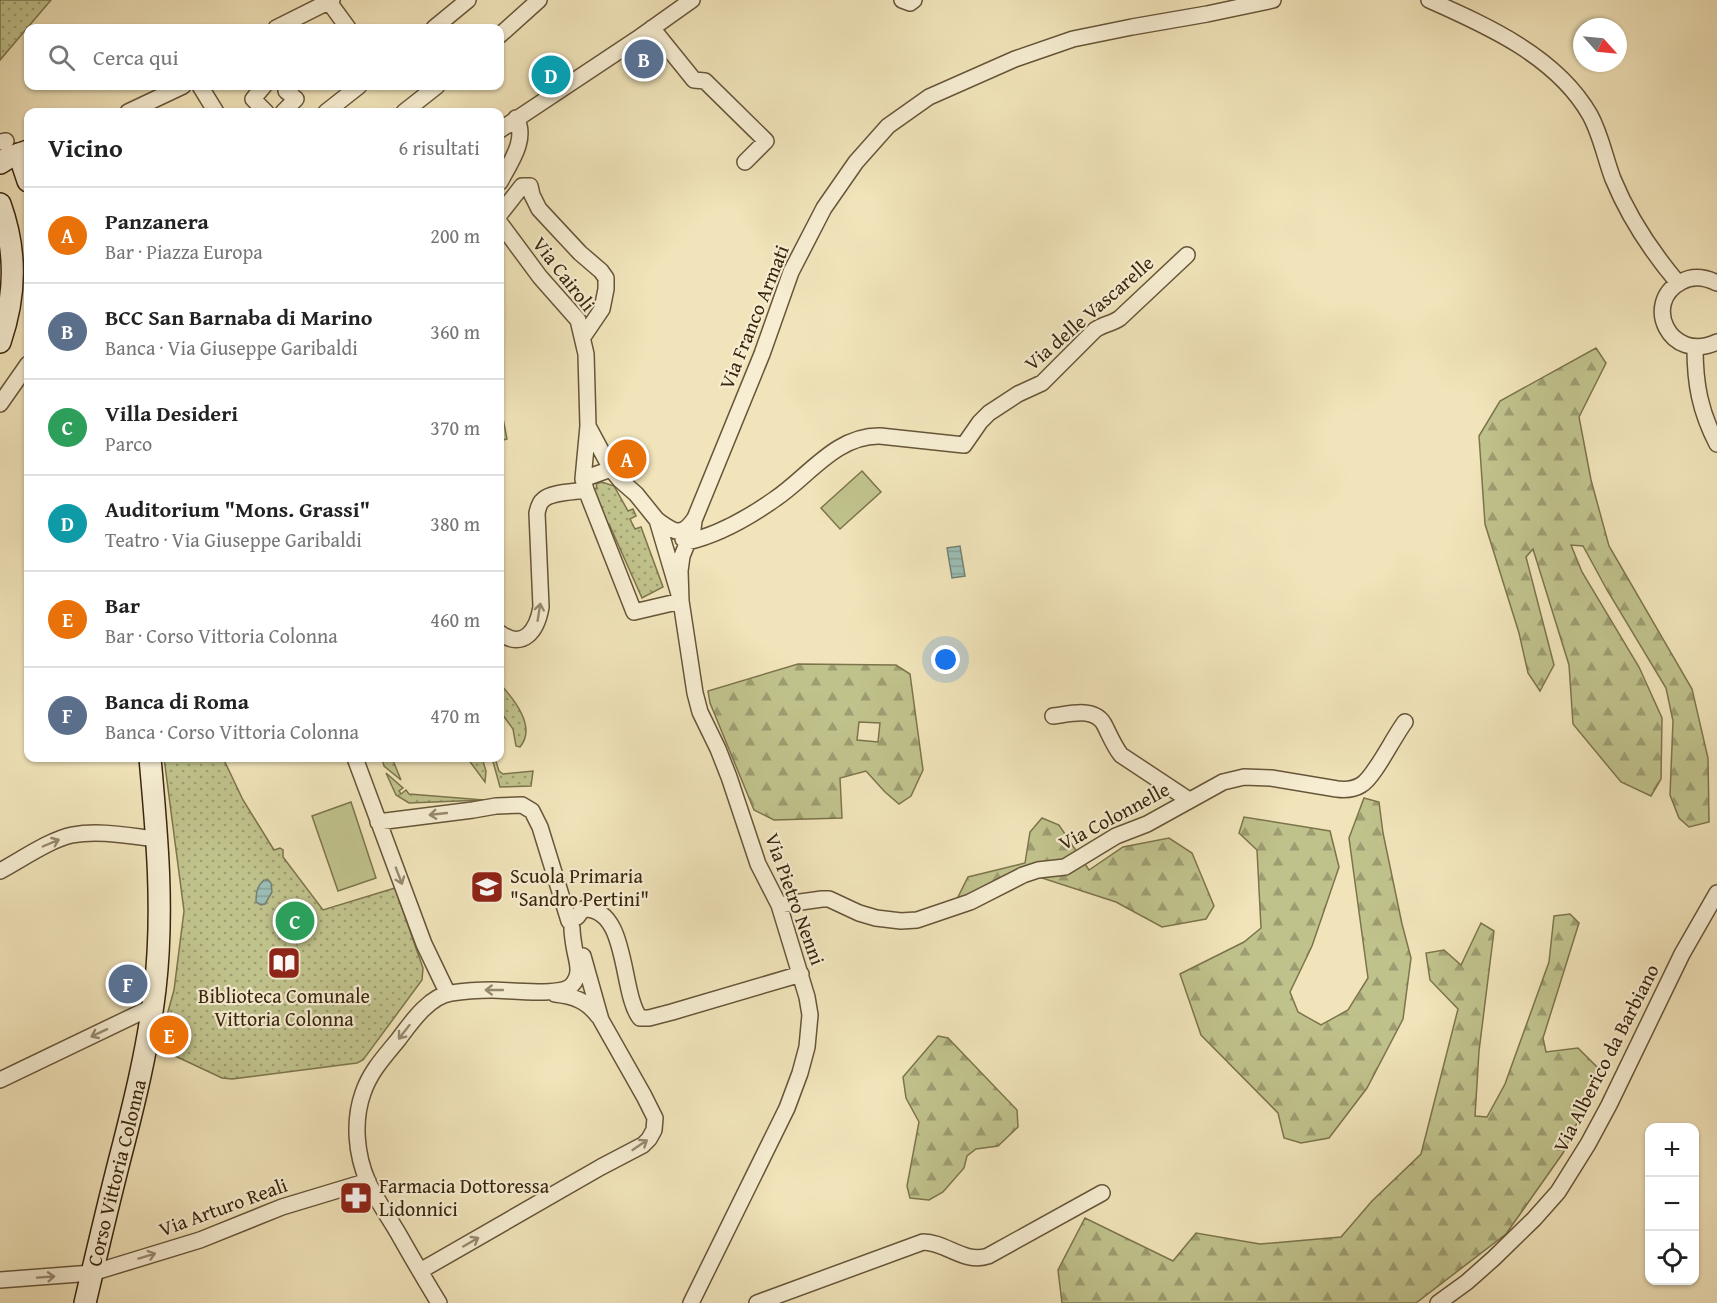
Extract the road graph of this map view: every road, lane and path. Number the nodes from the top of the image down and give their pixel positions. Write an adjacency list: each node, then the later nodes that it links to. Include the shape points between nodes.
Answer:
1 (468, 0): 11 (street)
2 (539, 0): 13 (street)
3 (692, 0): 12 (street)
4 (902, 0): 5 (street)
5 (914, 0)
6 (1273, 0): 48 (street, Via Franco Armati, via 1073,39 1015,59 929,97 888,126 856,162 824,208 791,272 762,354)
7 (1430, 0): 36 (street, via 1517,44 1574,93 1590,114 1636,227)
8 (330, 1): 9 (street); 10 (street)
9 (284, 24)
10 (345, 24)
11 (439, 24)
12 (652, 28): 26 (street); 29 (street, via 694,80 705,81 766,141)
13 (504, 31)
14 (169, 90): 20 (street)
15 (202, 90): 21 (street)
16 (261, 90): 22 (street, via 253,99)
17 (287, 90): 23 (street, via 296,99)
18 (353, 90): 24 (street)
19 (432, 90): 25 (street)
20 (136, 108)
21 (214, 108)
22 (262, 108)
23 (287, 108)
24 (331, 108)
25 (411, 108)
26 (516, 118): 27 (street); 31 (street, via 520,141)
27 (504, 127)
28 (11, 150): 30 (main road)
29 (745, 162)
30 (24, 174)
31 (504, 175)
32 (0, 204): 39 (main road, via 13,264 10,304)
33 (504, 209): 38 (street, via 522,186 530,186 539,209 604,275 607,282 602,309)
34 (504, 229): 38 (street, Via Cairoli, via 578,320)
35 (1187, 255): 51 (street, Via delle Vascarelle, via 1120,318 1095,330 1042,383 994,408 964,445 880,436 855,439 834,451 776,499 721,531)
36 (1677, 283): 37 (street, via 1697,277); 41 (street, via 1664,300 1664,322 1675,340)
37 (1717, 283)
38 (584, 337): 44 (street, Via Cairoli)
39 (0, 342)
40 (1717, 342): 41 (street)
41 (1695, 348): 45 (street, via 1700,402)
42 (24, 370): 43 (street)
43 (0, 404)
44 (588, 426): 46 (street, Via Cairoli); 47 (street, Via Cairoli)
45 (1717, 444)
46 (612, 469): 47 (street); 49 (street, Via Cairoli)
47 (584, 485): 52 (street, via 634,612); 53 (street, one-way to 47, via 521,639 534,630 539,619 538,507 543,499)
48 (694, 518): 50 (street, via 690,525); 51 (street, Via Franco Armati)
49 (657, 520): 50 (street); 52 (street)
50 (674, 532): 51 (street)
51 (687, 542): 52 (street, Via Franco Armati, via 680,571)
52 (681, 602): 63 (street, Via Pietro Nenni, via 700,712)
53 (504, 636)
54 (1053, 716): 58 (street, via 1093,714 1104,722 1121,755)
55 (1406, 722): 58 (street, Via Colonnelle, via 1371,776 1360,786 1346,790 1279,778 1244,777 1223,782)
56 (150, 762): 60 (main road, Corso Vittoria Colonna)
57 (356, 762): 59 (street)
58 (1190, 800): 63 (street, Via Colonnelle, via 1116,836 1065,867 1023,875 970,902 917,920 876,918 829,899)
59 (378, 822): 64 (street, one-way to 59, via 532,811 522,806 496,806); 67 (street, one-way to 67, via 424,944)
60 (157, 839): 61 (street, one-way to 60, via 70,835 104,833); 68 (main road, Corso Vittoria Colonna, via 160,917)
61 (0, 872)
62 (1717, 893): 80 (street, Via Alberico da Barbiano, via 1682,954 1609,1105 1563,1185 1494,1258)
63 (779, 905): 65 (street, Via Pietro Nenni)
64 (576, 923): 65 (street, via 583,909 589,909 612,924 633,1006 640,1018); 66 (street, via 574,948 579,966 573,984 567,989); 69 (street)
65 (801, 974): 78 (street, Via Pietro Nenni, via 810,1015 800,1073 787,1108)
66 (540, 992): 67 (street, one-way to 67, via 490,990); 69 (street, via 579,998)
67 (448, 994): 71 (street, one-way to 71, via 418,1015 373,1071 363,1092 357,1129)
68 (152, 1007): 70 (street, one-way to 70); 74 (main road, Corso Vittoria Colonna, via 145,1056)
69 (603, 1023): 73 (street, one-way to 69, via 649,1139 655,1118)
70 (0, 1080)
71 (368, 1181): 73 (street); 74 (street, Via Arturo Reali, one-way to 71)
72 (1102, 1193): 79 (street, via 988,1256 967,1257 923,1242)
73 (420, 1271): 77 (street)
74 (92, 1273): 75 (street, Via Arturo Reali, one-way to 74); 76 (main road, Corso Vittoria Colonna)
75 (0, 1280)
76 (85, 1303)
77 (439, 1303)
78 (691, 1303)
79 (757, 1303)
80 (1438, 1303)

